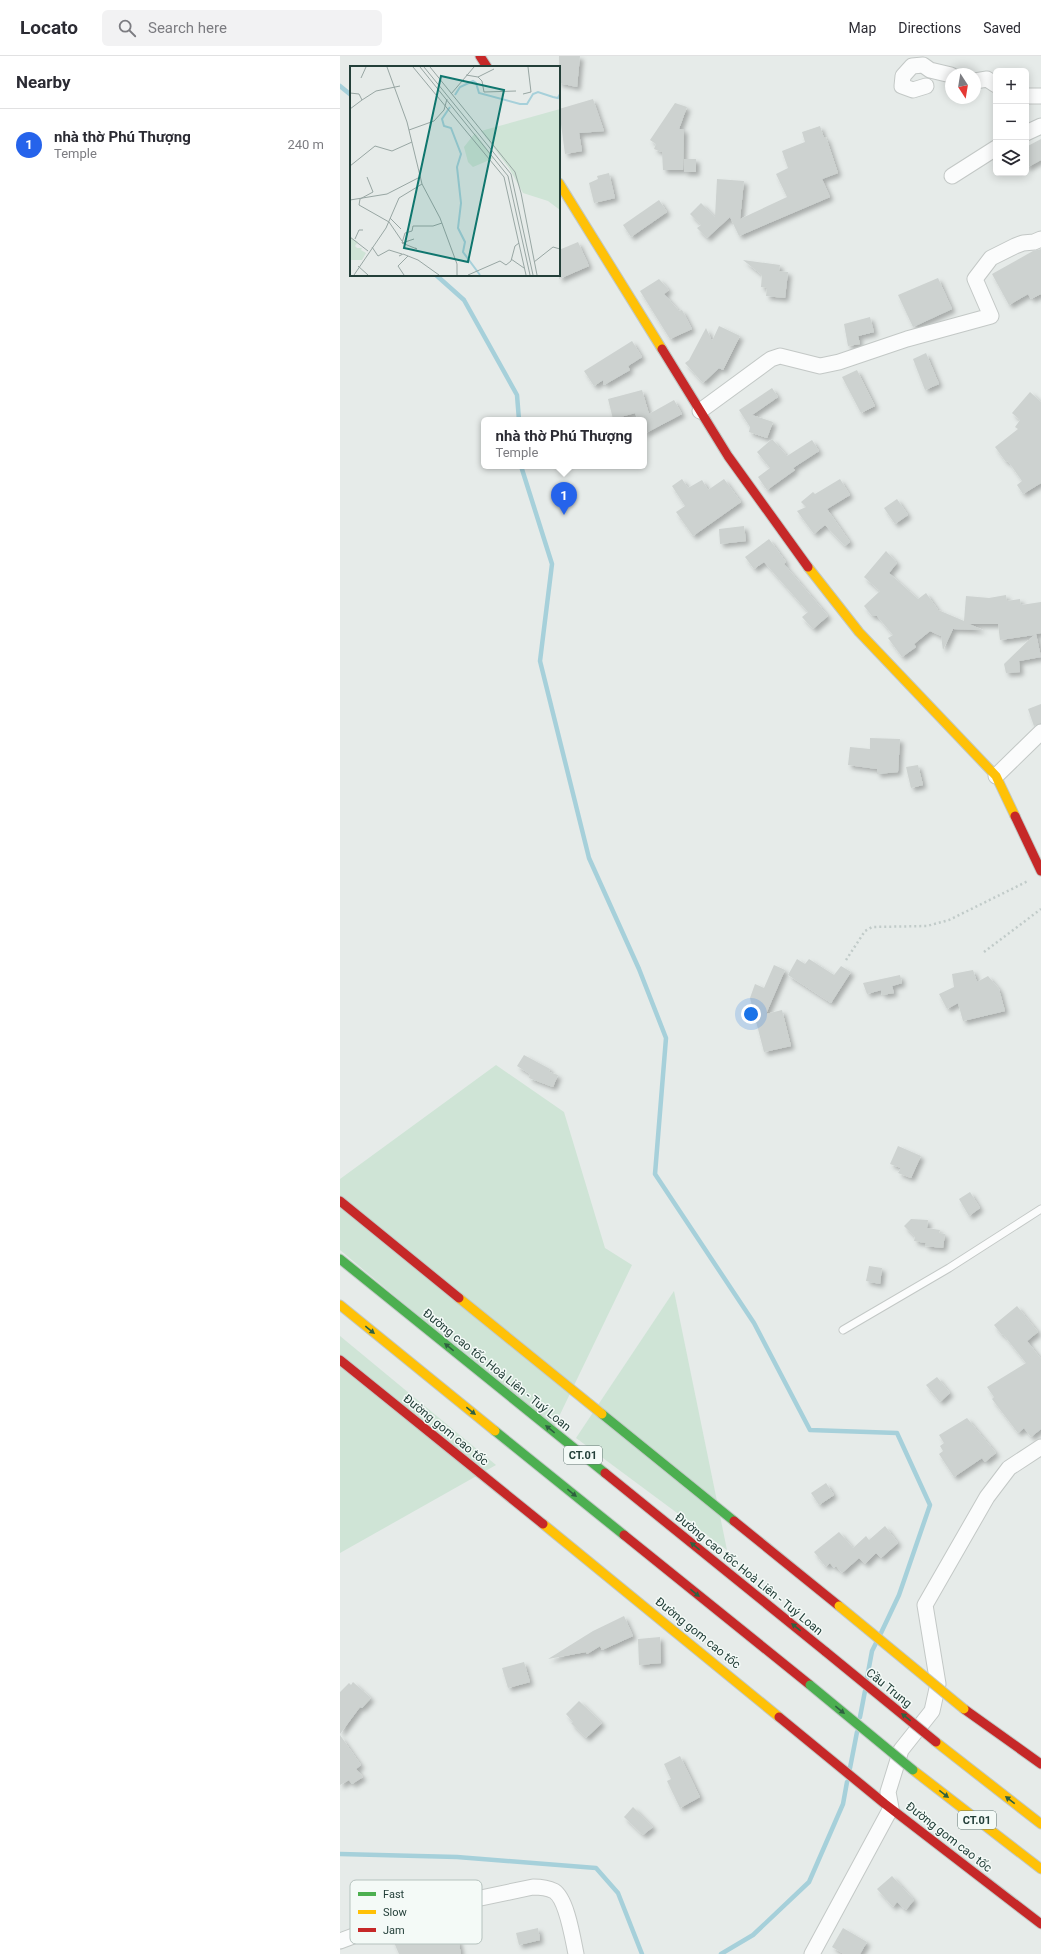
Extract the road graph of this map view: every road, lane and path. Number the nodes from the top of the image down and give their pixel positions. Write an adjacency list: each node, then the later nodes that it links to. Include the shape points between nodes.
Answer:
1 (480, 56): 2 (main road)
2 (486, 66)
3 (945, 74): 6 (street, via 923,65 912,66 903,76 902,86 913,90)
4 (981, 80): 5 (street, via 987,79)
5 (993, 83)
6 (926, 86)
7 (1029, 96): 8 (street)
8 (1041, 96)
9 (1041, 126): 10 (street)
10 (1029, 132)
11 (993, 150): 12 (street)
12 (952, 176)
13 (560, 185): 15 (main road)
14 (1041, 239): 15 (street, via 1023,242 992,258 975,279 991,316 820,366 780,356 771,359)
15 (700, 412): 17 (main road, via 728,456 859,632)
16 (1041, 732): 17 (street)
17 (996, 776): 18 (main road)
18 (1036, 847): 19 (main road)
19 (1038, 875): 22 (path, via 949,920 927,926 872,927 859,938)
20 (1041, 908): 21 (path)
21 (984, 952)
22 (846, 960)
23 (340, 1201): 31 (main road, bridge, via 964,1708)
24 (1041, 1209): 27 (lane, via 950,1268)
25 (340, 1258): 30 (main road, Đường cao tốc Hoà Liên - Tuý Loan / CT.01, one-way to 25)
26 (340, 1305): 34 (main road, CT.01, one-way to 34, bridge, via 913,1770)
27 (843, 1330)
28 (340, 1360): 32 (main road, Đường gom cao tốc)
29 (1041, 1447): 32 (street, via 1009,1468 986,1497 925,1605 938,1684 932,1711 901,1750 888,1792)
30 (826, 1652): 33 (main road, Cầu Trung / CT.01, one-way to 30, bridge)
31 (1041, 1764)
32 (888, 1806): 36 (main road, Đường gom cao tốc); 40 (street)
33 (1041, 1824)
34 (1041, 1869)
35 (482, 1897): 39 (street, via 533,1887 556,1892 563,1903)
36 (1041, 1924)
37 (350, 1937): 38 (street)
38 (340, 1941)
39 (576, 1954)
40 (812, 1954)

